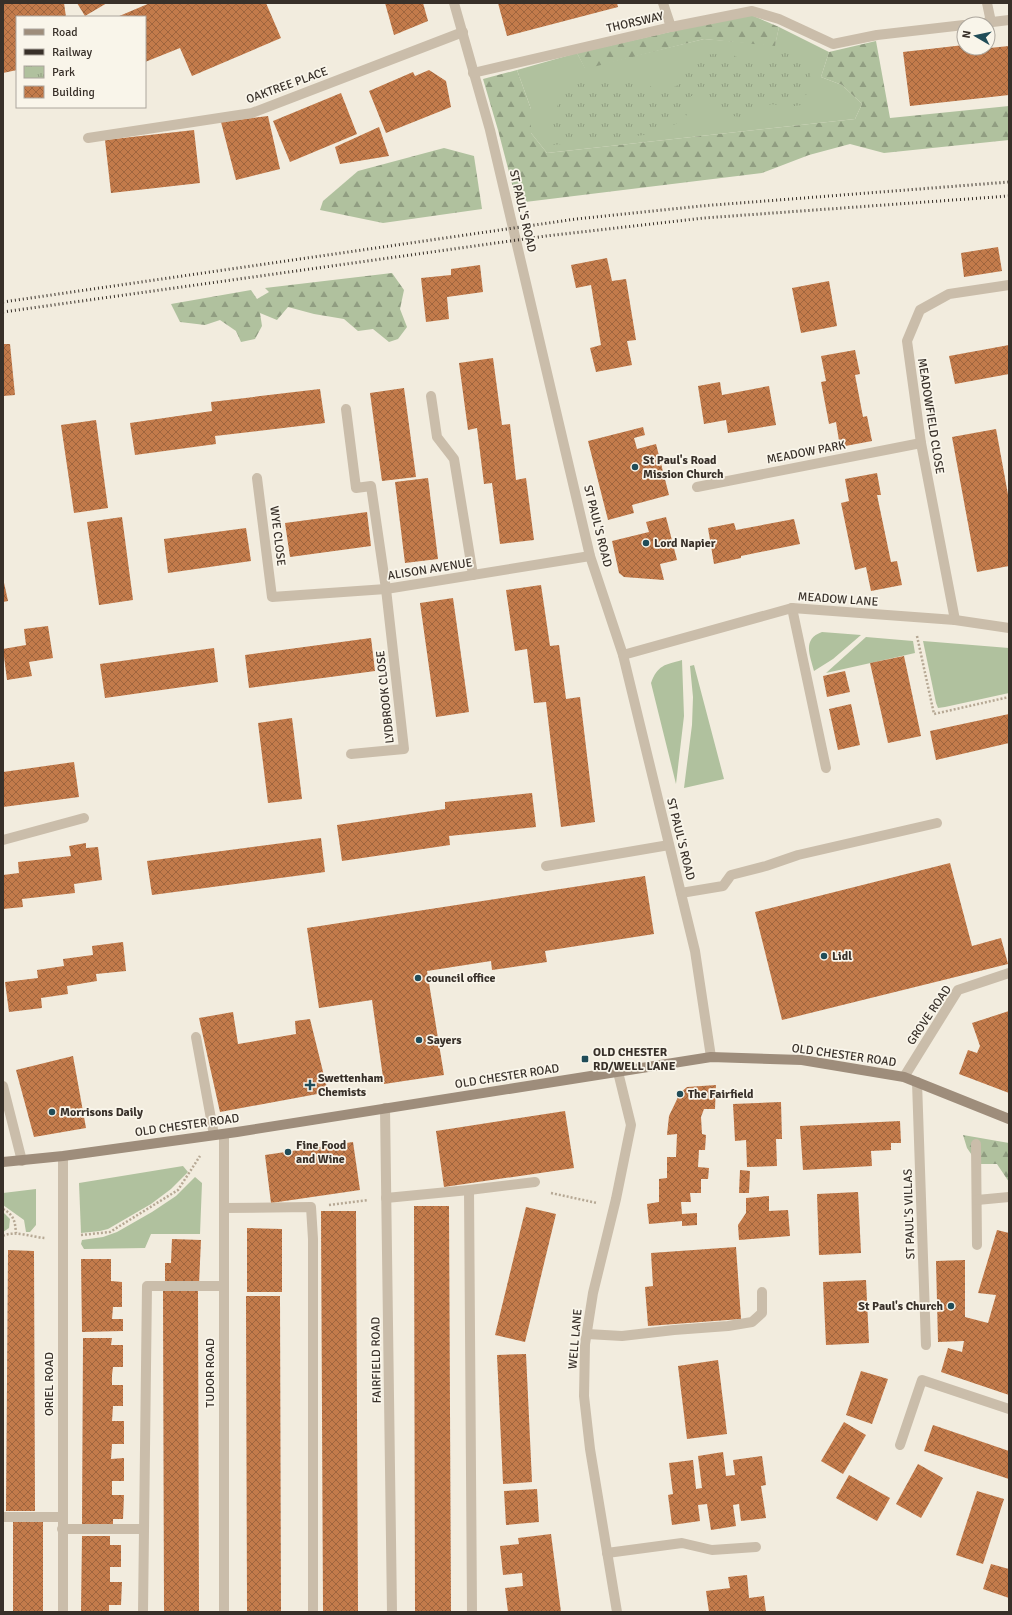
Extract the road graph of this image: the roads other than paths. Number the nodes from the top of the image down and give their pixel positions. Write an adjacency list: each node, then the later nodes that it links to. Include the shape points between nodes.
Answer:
1 (454, 3): 9 (street, ST PAUL'S ROAD)
2 (663, 3): 8 (street)
3 (987, 3): 4 (street)
4 (990, 16)
5 (1009, 20): 6 (street)
6 (996, 21)
7 (956, 26): 8 (street, THORSWAY, via 833,44 752,11)
8 (671, 27): 10 (street, THORSWAY)
9 (463, 32): 10 (street, ST PAUL'S ROAD); 11 (street, OAKTREE PLACE, via 252,113)
10 (473, 73): 18 (street, ST PAUL'S ROAD, via 490,130)
11 (88, 138)
12 (1009, 285): 15 (street, MEADOWFIELD CLOSE, via 949,294 920,310 907,341)
13 (431, 396): 19 (street, via 436,436 454,459)
14 (346, 409): 20 (street, via 356,488 371,486)
15 (921, 443): 17 (street, MEADOW PARK); 23 (street, MEADOWFIELD CLOSE)
16 (257, 478): 21 (street, WYE CLOSE)
17 (697, 487)
18 (590, 556): 19 (street, ALISON AVENUE); 25 (street, ST PAUL'S ROAD)
19 (473, 575): 20 (street, ALISON AVENUE)
20 (386, 589): 21 (street, ALISON AVENUE); 26 (street, LYDBROOK CLOSE, via 404,749)
21 (272, 597)
22 (792, 608): 23 (street, MEADOW LANE); 25 (street, MEADOW LANE); 27 (street)
23 (955, 620): 24 (street, MEADOW LANE)
24 (1009, 628)
25 (623, 655): 31 (street, ST PAUL'S ROAD)
26 (351, 754)
27 (826, 768)
28 (84, 818): 30 (street)
29 (937, 822): 33 (street, via 798,855 731,875 723,886)
30 (3, 840)
31 (669, 845): 32 (street); 33 (street, ST PAUL'S ROAD)
32 (546, 866)
33 (681, 893): 36 (street, ST PAUL'S ROAD, via 695,951)
34 (1009, 974): 38 (street, GROVE ROAD, via 958,990)
35 (196, 1037): 43 (street, TUDOR ROAD)
36 (711, 1057): 37 (main road, OLD CHESTER ROAD); 38 (main road, OLD CHESTER ROAD, via 802,1060)
37 (618, 1072): 41 (main road, OLD CHESTER ROAD); 57 (street, WELL LANE, via 632,1125 593,1293)
38 (904, 1077): 39 (main road, OLD CHESTER ROAD)
39 (917, 1082): 42 (main road, OLD CHESTER ROAD); 58 (street, ST PAUL'S VILLAS)
40 (3, 1086): 46 (street)
41 (385, 1108): 43 (main road, OLD CHESTER ROAD); 51 (street, FAIRFIELD ROAD)
42 (1009, 1119)
43 (219, 1134): 45 (main road, OLD CHESTER ROAD); 53 (street, TUDOR ROAD)
44 (976, 1144): 52 (street)
45 (63, 1156): 46 (main road, OLD CHESTER ROAD); 62 (street, ORIEL ROAD)
46 (22, 1161): 47 (main road, OLD CHESTER ROAD)
47 (3, 1162)
48 (535, 1182): 49 (street)
49 (469, 1190): 51 (street); 72 (street)
50 (1009, 1197): 52 (street)
51 (386, 1198): 71 (street, FAIRFIELD ROAD)
52 (977, 1200): 54 (street)
53 (224, 1208): 55 (street, TUDOR ROAD); 70 (street, via 311,1207)
54 (977, 1245)
55 (223, 1286): 64 (street, via 147,1286); 69 (street, TUDOR ROAD)
56 (762, 1292): 57 (street, via 762,1313 752,1322 622,1336)
57 (587, 1334): 66 (street, WELL LANE, via 584,1396)
58 (926, 1345)
59 (1009, 1409): 60 (street, via 922,1380)
60 (900, 1445)
61 (3, 1517): 62 (street)
62 (62, 1517): 63 (street, ORIEL ROAD)
63 (62, 1529): 64 (street); 67 (street, ORIEL ROAD)
64 (144, 1529): 68 (street)
65 (756, 1547): 66 (street, via 712,1550 682,1543)
66 (607, 1553): 73 (street, WELL LANE)
67 (63, 1612)
68 (143, 1612)
69 (224, 1612)
70 (313, 1612)
71 (392, 1612)
72 (472, 1612)
73 (617, 1612)

